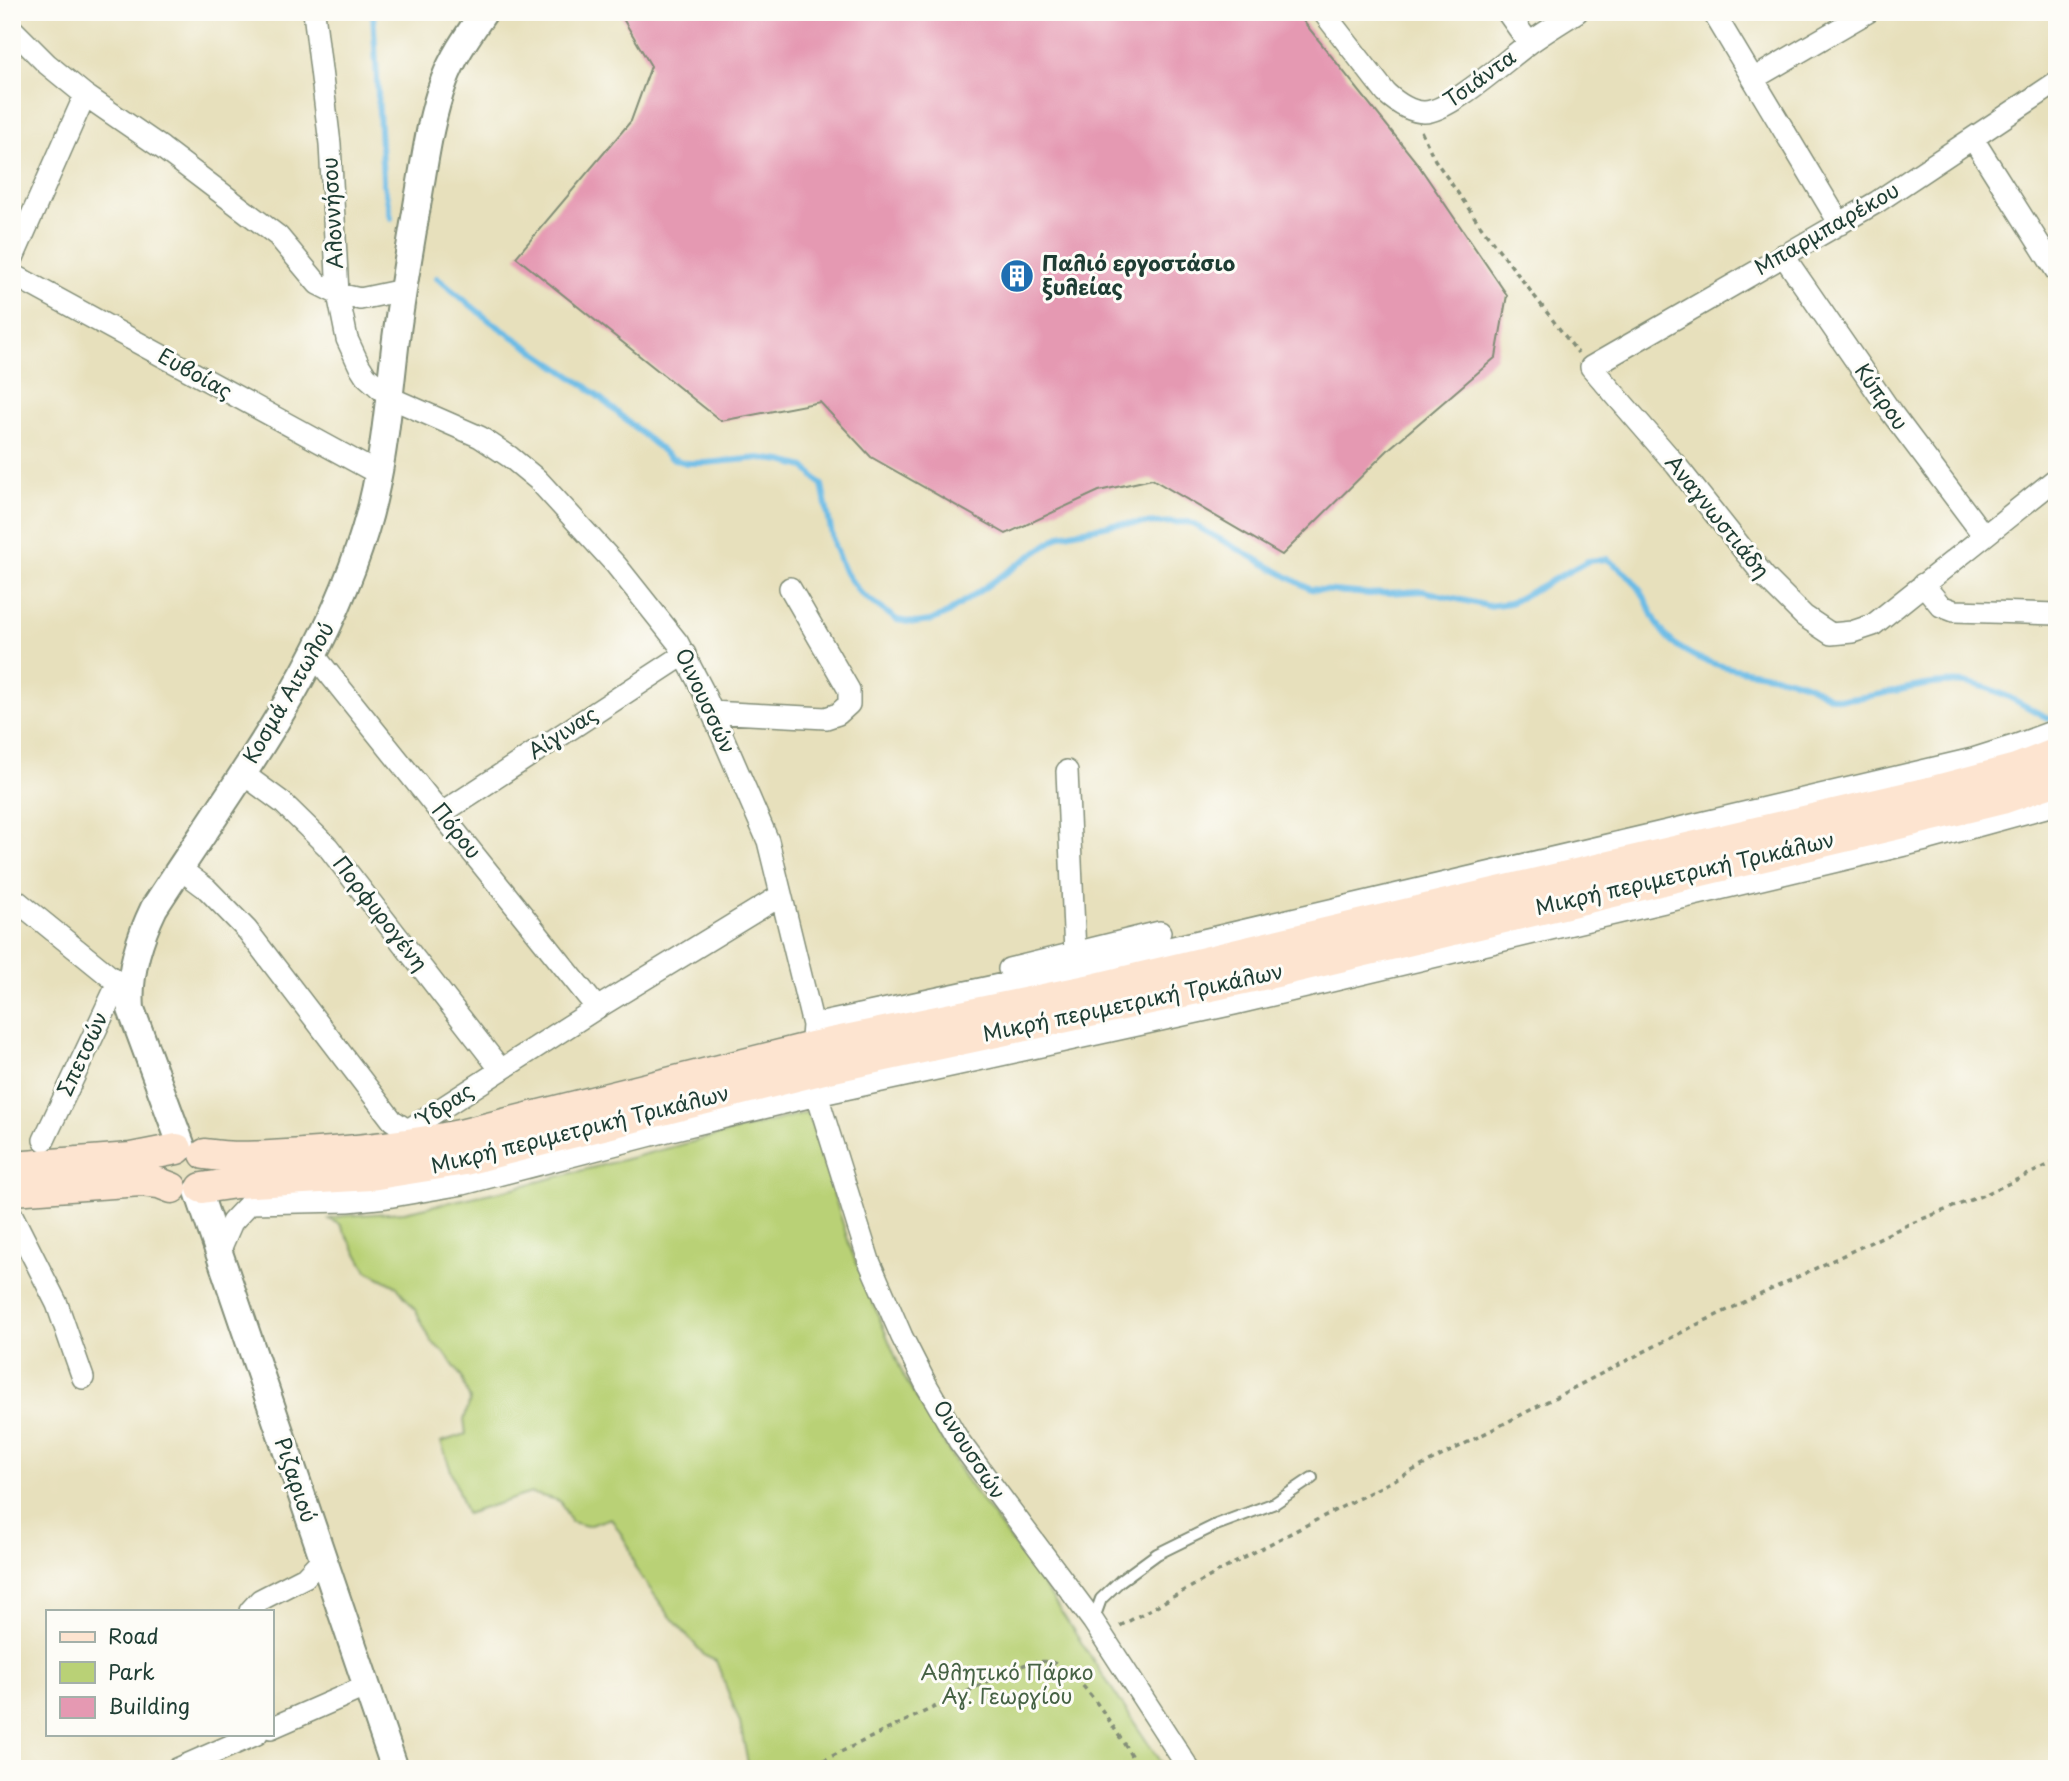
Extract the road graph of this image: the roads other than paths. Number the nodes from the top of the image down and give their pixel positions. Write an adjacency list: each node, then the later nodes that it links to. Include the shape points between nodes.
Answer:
1 (314, 12): 20 (street, Αλοννήσου, via 330,144)
2 (484, 12): 19 (street, Κοσμά Αιτωλού, via 445,79 432,121)
3 (1323, 12): 9 (street, Τσιάντα, via 1386,93 1415,111 1432,111 1447,104)
4 (1507, 12): 9 (street)
5 (1577, 12): 9 (street, Τσιάντα)
6 (1713, 12): 10 (street)
7 (1868, 12): 10 (street)
8 (12, 29): 12 (street)
9 (1530, 43)
10 (1753, 79): 14 (street)
11 (2057, 82): 13 (street, Μπαρμπαρέκου)
12 (85, 95): 16 (street); 20 (street, via 258,220 278,236 318,284)
13 (1973, 139): 14 (street, Μπαρμπαρέκου); 17 (street)
14 (1840, 224): 15 (street, Μπαρμπαρέκου)
15 (1783, 254): 21 (street, Μπαρμπαρέκου); 25 (street, Κύπρου, via 1891,412)
16 (12, 260)
17 (2057, 272)
18 (12, 274): 23 (street, Ευβοίας)
19 (403, 290): 20 (street, via 360,299); 22 (street, Κοσμά Αιτωλού)
20 (338, 294): 22 (street, Αλοννήσου, via 347,339 359,365)
21 (1591, 367): 26 (street, Αναγνωστιάδη, via 1764,576 1804,616 1831,634 1873,625)
22 (391, 398): 23 (street, Κοσμά Αιτωλού); 29 (street, Οινουσσών, via 480,437 538,480 616,565)
23 (377, 473): 30 (street, Κοσμά Αιτωλού, via 346,584)
24 (2057, 478): 25 (street)
25 (1984, 536): 26 (street)
26 (1923, 584): 28 (street, via 1941,606 1954,611)
27 (790, 588): 31 (street, via 849,691 849,704 826,718)
28 (2057, 614)
29 (685, 654): 31 (street, Οινουσσών); 38 (street, Αίγινας)
30 (314, 655): 35 (street, Κοσμά Αιτωλού); 38 (street, Πόρου)
31 (711, 712): 40 (street, Οινουσσών, via 768,841)
32 (2057, 730): 46 (street, via 1962,761 1687,828)
33 (2057, 753): 46 (main road, Μικρή περιμετρική Τρικάλων, via 2016,769 1924,793 1092,989)
34 (1067, 771): 43 (street)
35 (242, 773): 39 (street, Κοσμά Αιτωλού); 47 (street, Πορφυρογένη, via 284,803 328,847)
36 (2057, 780): 51 (main road, Μικρή περιμετρική Τρικάλων, via 1953,811 1281,971 824,1069 465,1160 371,1175)
37 (2057, 804): 48 (street, via 1926,840 1234,1004)
38 (442, 813): 45 (street, Πόρου)
39 (179, 868): 44 (street, Κοσμά Αιτωλού, via 153,908); 47 (street, Ύδρας, via 207,888 247,930 392,1120 404,1128 411,1128)
40 (780, 896): 45 (street, Ύδρας); 46 (street, Οινουσσών)
41 (12, 897): 44 (street)
42 (1160, 932): 43 (street)
43 (1075, 953): 46 (street)
44 (125, 981): 49 (street, Σπετσών); 50 (street, Κοσμά Αιτωλού, via 131,1009)
45 (597, 1008): 47 (street, Ύδρας)
46 (812, 1030): 50 (main road, Μικρή περιμετρική Τρικάλων, via 531,1118 411,1146 249,1157)
47 (501, 1070)
48 (817, 1096): 53 (street, via 452,1186 338,1202 250,1203 232,1222); 58 (street, Οινουσσών, via 877,1281 927,1386 958,1441)
49 (44, 1140)
50 (188, 1150): 51 (main road, via 211,1169 209,1178); 51 (main road, via 168,1157 164,1168 167,1180); 52 (main road, Μικρή περιμετρική Τρικάλων, via 131,1158)
51 (191, 1189): 52 (main road, Μικρή περιμετρική Τρικάλων, via 141,1181); 53 (street, Ριζαριού)
52 (14, 1194): 54 (street)
53 (218, 1254): 56 (street, Ριζαριού)
54 (83, 1378)
55 (1312, 1478): 58 (lane, via 1275,1503 1157,1554 1101,1599)
56 (323, 1558): 57 (street, via 305,1577 260,1600); 59 (street, Ριζαριού)
57 (251, 1610)
58 (1098, 1628): 64 (street, Οινουσσών)
59 (367, 1686): 60 (street); 63 (street, Ριζαριού)
60 (273, 1727)
61 (252, 1736): 62 (street)
62 (177, 1769)
63 (395, 1769)
64 (1189, 1769)

